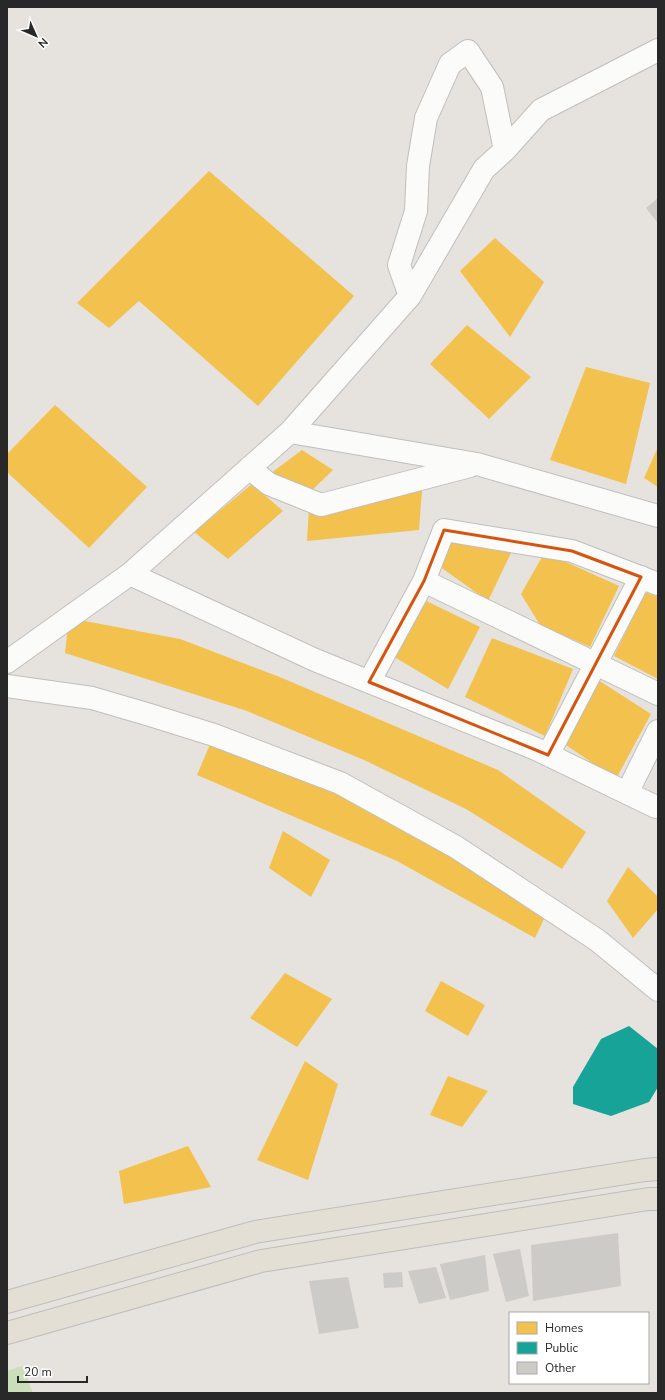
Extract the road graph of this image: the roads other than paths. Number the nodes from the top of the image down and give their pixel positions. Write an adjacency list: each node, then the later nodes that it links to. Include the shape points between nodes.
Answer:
1 (658, 50): 2 (street, via 541,110)
2 (505, 150): 3 (street, via 484,169); 3 (street, via 492,87 468,50 450,64 426,118 418,166 416,211 399,265)
3 (410, 296): 4 (street)
4 (290, 432): 5 (street); 6 (street)
5 (477, 464): 6 (street, via 321,505 269,484); 7 (street)
6 (249, 468): 8 (street)
7 (658, 516)
8 (130, 574): 11 (street); 13 (street, via 315,660)
9 (424, 581): 10 (street, via 444,530 572,551); 12 (street); 13 (street)
10 (650, 581): 12 (street)
11 (7, 662)
12 (596, 664): 15 (street); 17 (street)
13 (369, 682): 17 (street)
14 (7, 686): 20 (street, via 92,698 214,735 340,783 456,847 597,940)
15 (658, 694)
16 (658, 730): 18 (street)
17 (548, 755): 18 (street)
18 (627, 793): 19 (street)
19 (658, 806)
20 (658, 990)
21 (658, 1169): 23 (main road, via 255,1232)
22 (658, 1199): 24 (main road, via 262,1261)
23 (7, 1302)
24 (7, 1333)

